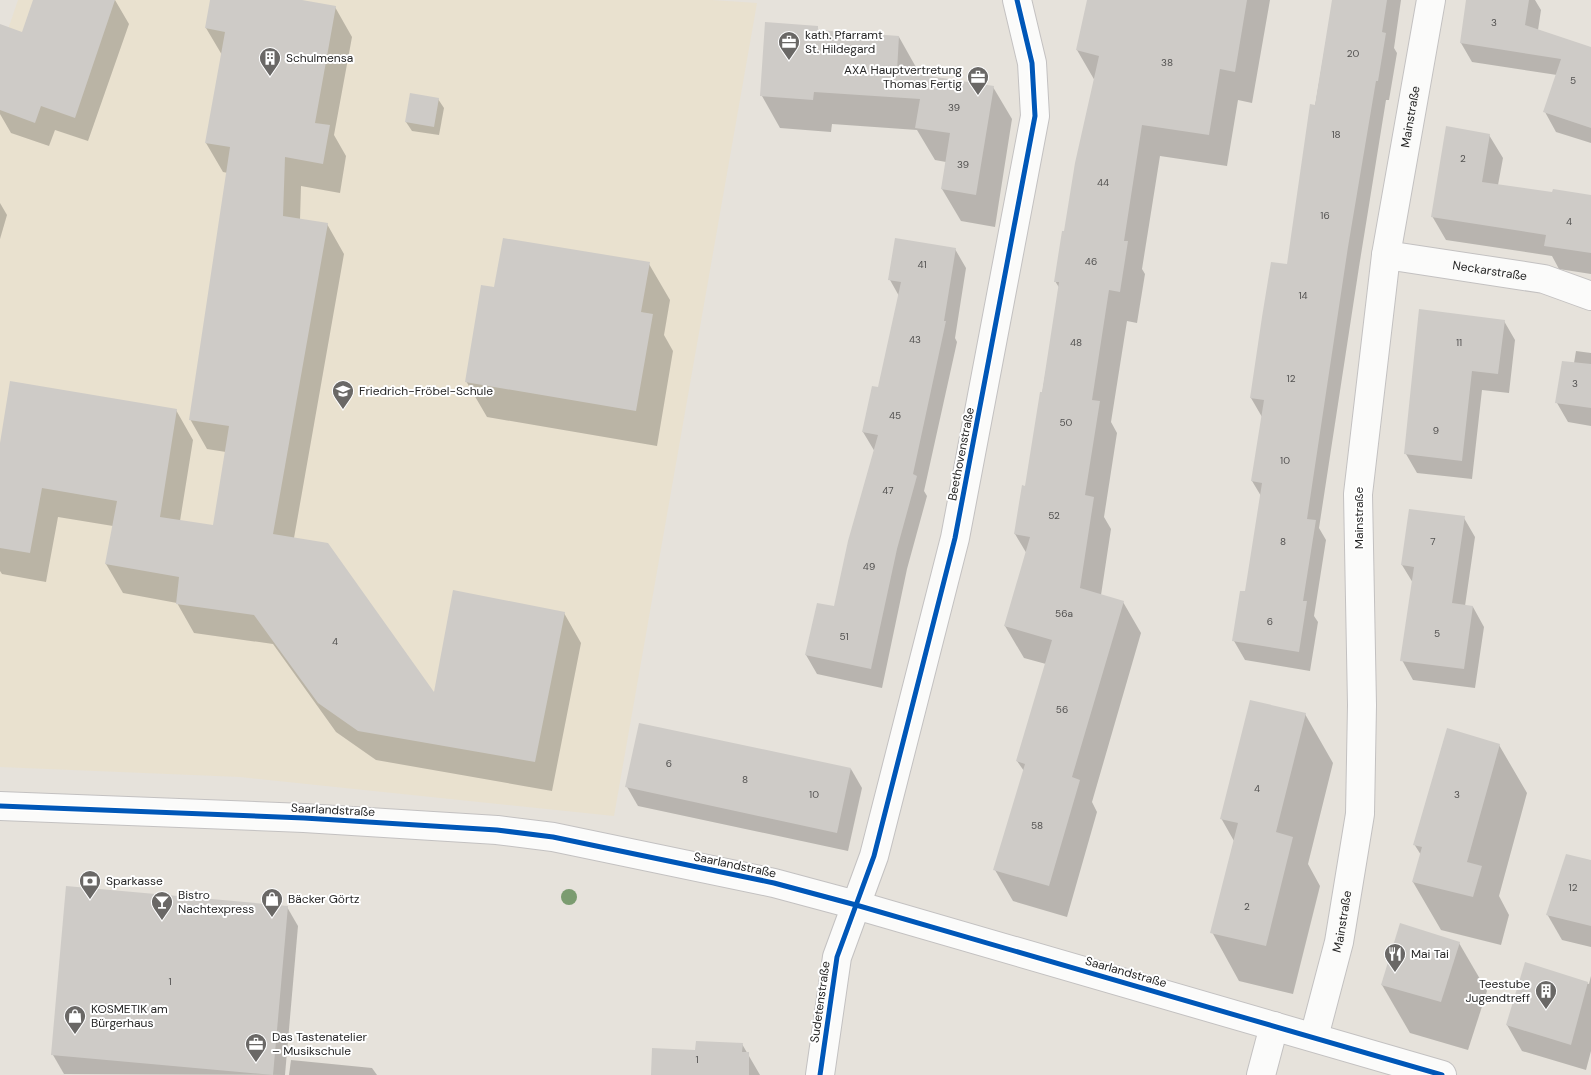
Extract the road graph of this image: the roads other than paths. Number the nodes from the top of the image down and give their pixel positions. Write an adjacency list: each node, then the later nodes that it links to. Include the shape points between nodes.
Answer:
1 (1017, 0): 6 (street, Beethovenstraße, via 1032,63 1035,116 955,538 874,856)
2 (1431, 0): 3 (street, Mainstraße)
3 (1386, 255): 4 (street, Neckarstraße, via 1544,279); 8 (street, Mainstraße, via 1358,494 1362,705 1360,814 1339,942)
4 (1591, 296)
5 (0, 806): 6 (street, Saarlandstraße, via 304,818 497,830 553,837 774,883)
6 (856, 905): 7 (street, Saarlandstraße); 9 (street, Sudetenstraße, via 837,956)
7 (1274, 1026): 8 (street, Saarlandstraße); 10 (street)
8 (1314, 1037): 11 (street, Saarlandstraße)
9 (820, 1075)
10 (1261, 1075)
11 (1442, 1075)

